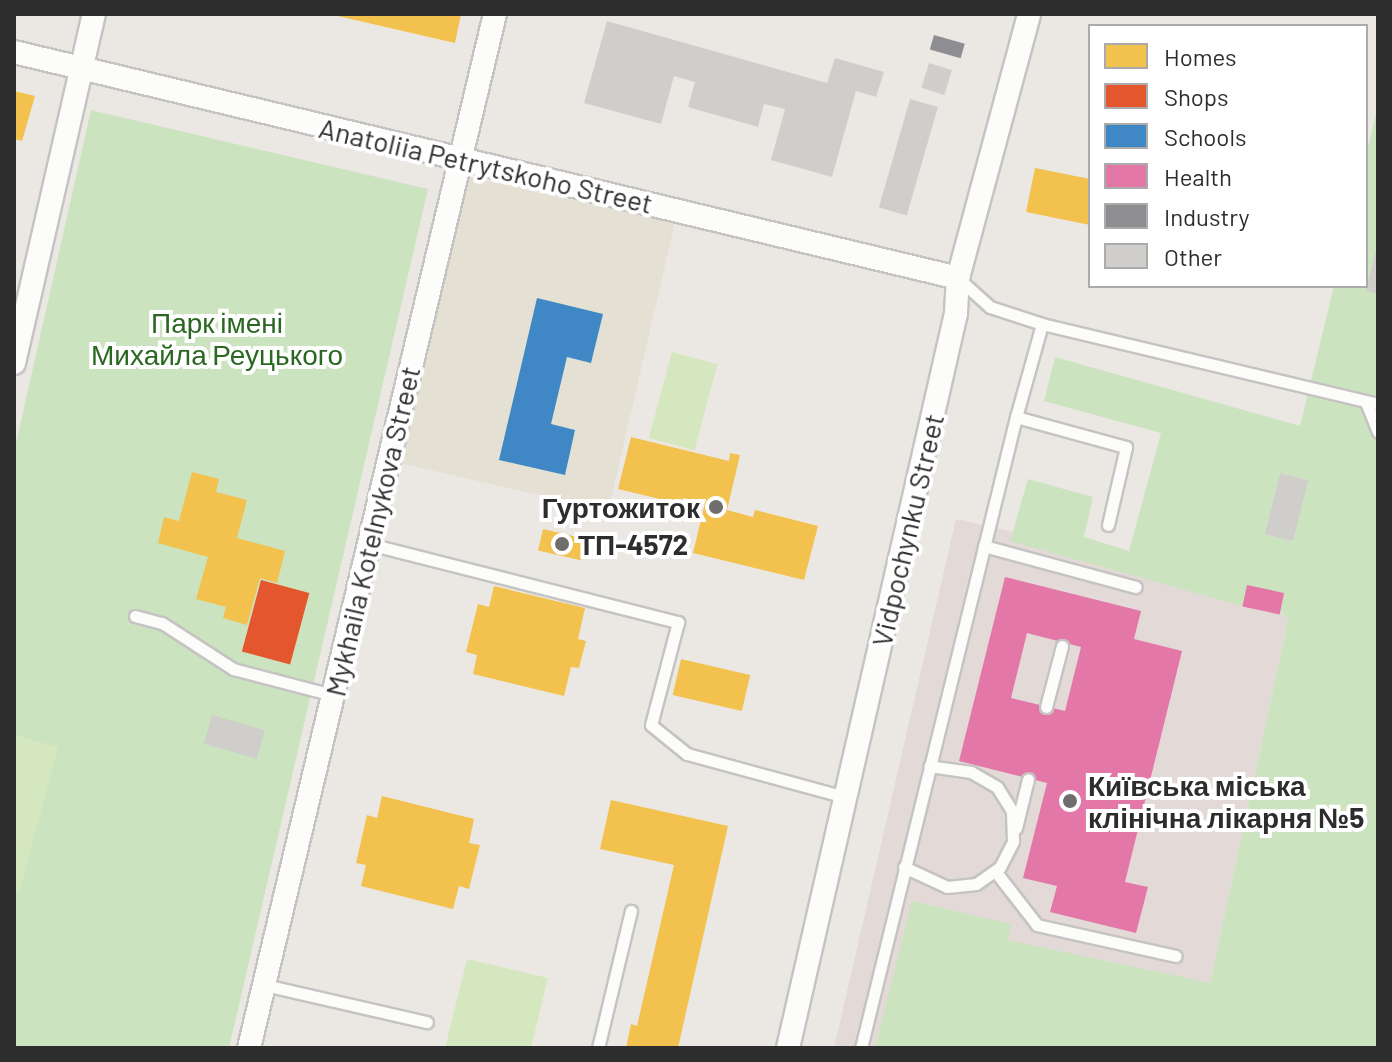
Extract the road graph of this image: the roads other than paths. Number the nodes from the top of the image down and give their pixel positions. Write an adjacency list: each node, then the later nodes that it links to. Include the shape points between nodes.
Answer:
1 (94, 14): 5 (street)
2 (495, 14): 6 (street, Mykhaila Kotelnykova Street)
3 (1029, 14): 7 (street, Vidpochynku Street)
4 (14, 52): 5 (street, Anatoliia Petrytskoho Street)
5 (82, 68): 6 (street, Anatoliia Petrytskoho Street); 9 (street)
6 (462, 159): 7 (street, Anatoliia Petrytskoho Street); 14 (street, Mykhaila Kotelnykova Street)
7 (958, 278): 8 (lane, via 990,307); 23 (street, Vidpochynku Street, via 956,313)
8 (1042, 324): 10 (lane); 11 (lane)
9 (14, 363)
10 (1372, 403): 12 (lane)
11 (1016, 417): 13 (lane, via 1126,447); 15 (lane)
12 (1378, 432)
13 (1108, 525)
14 (369, 544): 19 (street, Mykhaila Kotelnykova Street); 23 (lane, via 678,622 651,725 687,754)
15 (984, 546): 16 (lane); 21 (lane)
16 (1136, 587)
17 (135, 616): 19 (lane, via 162,623 233,669)
18 (1062, 646): 20 (lane)
19 (333, 695): 29 (street, Mykhaila Kotelnykova Street)
20 (1046, 707)
21 (929, 766): 24 (lane, via 971,772 997,787 1012,811); 25 (lane)
22 (1028, 779): 24 (lane)
23 (845, 797): 33 (street, Vidpochynku Street)
24 (1013, 841): 26 (lane)
25 (904, 867): 26 (lane, via 947,887 976,884); 34 (lane)
26 (995, 871): 28 (lane, via 1037,925)
27 (631, 911): 32 (lane)
28 (1176, 956)
29 (265, 985): 30 (lane); 31 (street, Mykhaila Kotelnykova Street)
30 (427, 1022)
31 (249, 1048)
32 (598, 1048)
33 (788, 1048)
34 (861, 1048)

